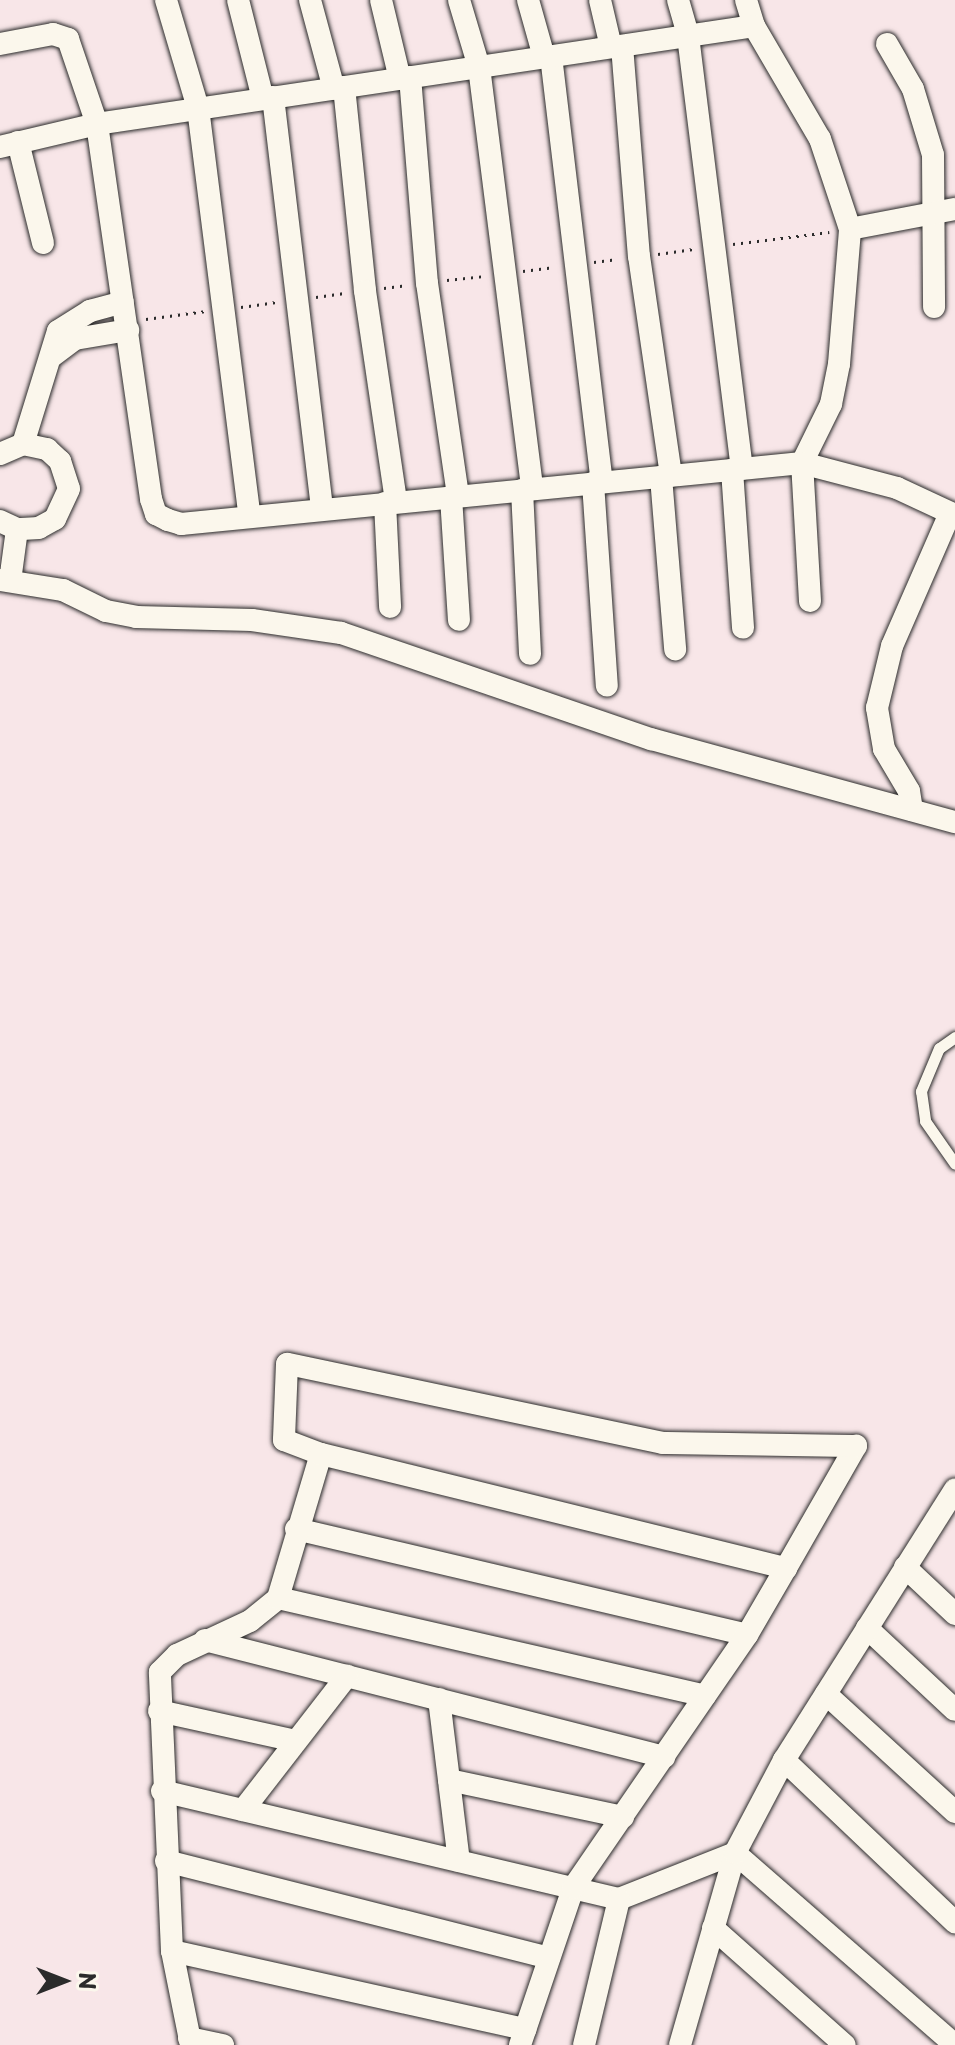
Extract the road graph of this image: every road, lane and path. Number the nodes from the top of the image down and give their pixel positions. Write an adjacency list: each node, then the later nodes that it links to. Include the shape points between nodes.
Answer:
1 (166, 0): 20 (street)
2 (238, 0): 19 (street)
3 (310, 0): 18 (street)
4 (381, 0): 17 (street)
5 (459, 0): 16 (street)
6 (528, 0): 15 (street)
7 (600, 0): 14 (street)
8 (678, 0): 11 (street)
9 (746, 0): 10 (street)
10 (754, 26): 11 (street); 24 (street, via 820,139)
11 (688, 36): 14 (street); 34 (street)
12 (0, 44): 21 (street, via 53,34 68,39)
13 (887, 44): 23 (street, via 927,121)
14 (616, 47): 15 (street); 35 (street)
15 (547, 57): 16 (street); 36 (street)
16 (479, 67): 17 (street); 37 (street)
17 (405, 78): 18 (street); 38 (street)
18 (339, 88): 19 (street); 39 (street)
19 (268, 98): 20 (street); 40 (street)
20 (198, 108): 21 (street); 42 (street)
21 (97, 124): 22 (street); 27 (street)
22 (9, 144): 26 (street)
23 (945, 211): 24 (street); 28 (street)
24 (850, 229): 25 (path); 33 (street, via 831,404)
25 (767, 240)
26 (43, 243)
27 (123, 302): 29 (street); 30 (street, via 71,320 58,331)
28 (934, 307)
29 (128, 330): 30 (street, via 75,339); 42 (street, via 156,514 181,524)
30 (51, 357): 31 (street)
31 (23, 444): 32 (street); 43 (street, via 47,449 60,461 69,489 55,519 39,528)
32 (0, 454)
33 (802, 463): 34 (street); 41 (street, via 865,477); 45 (street)
34 (737, 469): 35 (street); 48 (street)
35 (666, 476): 36 (street); 49 (street)
36 (598, 483): 37 (street); 51 (street)
37 (527, 490): 38 (street); 50 (street)
38 (454, 497): 39 (street); 47 (street)
39 (390, 503): 40 (street); 46 (street)
40 (322, 509): 42 (street)
41 (953, 509): 52 (street, via 892,646 877,708 884,749 909,791)
42 (250, 517)
43 (8, 525): 44 (street)
44 (5, 581): 52 (street, via 63,590 106,611 136,617 252,620 385,644 651,739)
45 (810, 601)
46 (390, 607)
47 (459, 620)
48 (743, 628)
49 (675, 649)
50 (530, 654)
51 (607, 686)
52 (912, 810): 53 (street)
53 (955, 822)
54 (955, 1037): 55 (lane, via 939,1048 921,1091 925,1121)
55 (955, 1164)
56 (321, 1454): 59 (street); 61 (street); 61 (street, via 284,1440 287,1364 663,1443 856,1446)
57 (955, 1490): 58 (street)
58 (948, 1518): 60 (street)
59 (296, 1529): 62 (street); 65 (street)
60 (905, 1567): 63 (street); 64 (street)
61 (786, 1568): 65 (street)
62 (278, 1598): 66 (street, via 250,1621); 69 (street)
63 (955, 1614)
64 (867, 1628): 68 (street); 71 (street)
65 (747, 1635): 69 (street)
66 (205, 1640): 67 (street); 72 (street, via 160,1672)
67 (347, 1676): 70 (street); 73 (street)
68 (826, 1694): 75 (street); 79 (street)
69 (705, 1696): 74 (street)
70 (439, 1699): 74 (street); 76 (street)
71 (955, 1710)
72 (159, 1711): 73 (street); 77 (street)
73 (296, 1741): 78 (street)
74 (664, 1757): 80 (street)
75 (784, 1760): 81 (street); 86 (street)
76 (449, 1780): 80 (street); 83 (street)
77 (162, 1791): 78 (street); 82 (street)
78 (243, 1810): 83 (street)
79 (955, 1812)
80 (623, 1817): 84 (street)
81 (735, 1853): 85 (street); 87 (street); 96 (street)
82 (166, 1861): 88 (street); 89 (street)
83 (459, 1861): 84 (street)
84 (573, 1888): 85 (street); 89 (street)
85 (619, 1899): 93 (street)
86 (955, 1922)
87 (713, 1928): 94 (street); 95 (street)
88 (172, 1951): 90 (street); 91 (street)
89 (549, 1958): 90 (street)
90 (522, 2037)
91 (190, 2041): 92 (street)
92 (223, 2045)
93 (584, 2045)
94 (680, 2045)
95 (845, 2045)
96 (955, 2045)

